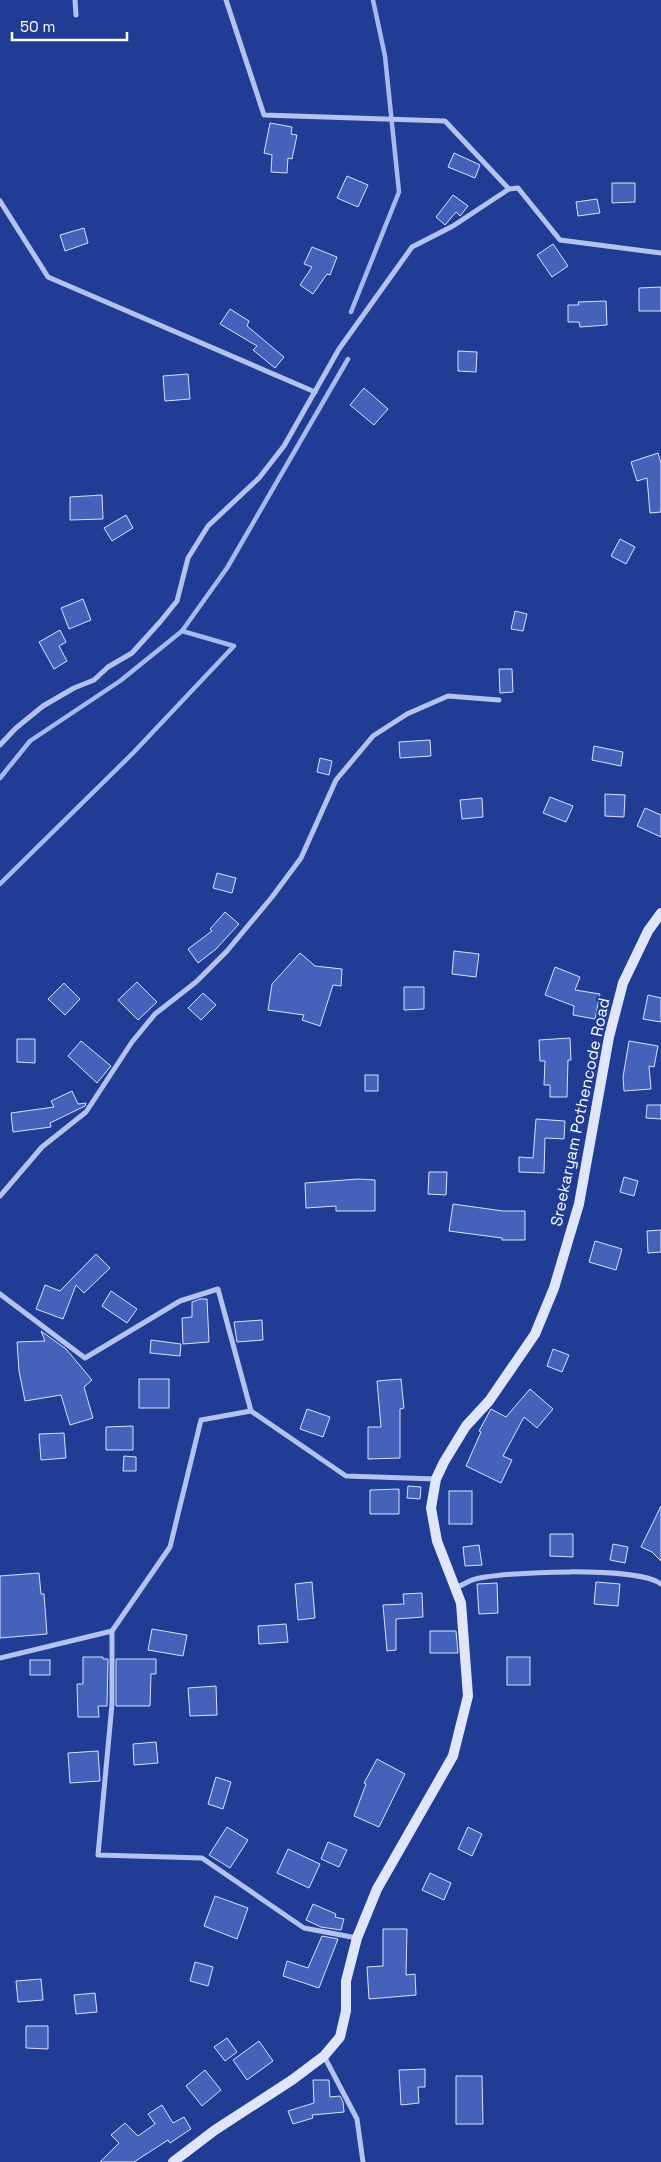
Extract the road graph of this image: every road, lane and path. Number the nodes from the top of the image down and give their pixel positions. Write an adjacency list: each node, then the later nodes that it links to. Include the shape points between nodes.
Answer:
1 (75, 0): 3 (street)
2 (226, 0): 4 (street, via 264,115 445,121)
3 (76, 15)
4 (509, 189): 6 (street, via 518,188 560,240); 7 (street, via 454,226 412,246 339,349)
5 (0, 201): 7 (street, via 48,277)
6 (661, 253)
7 (315, 392): 9 (street, via 284,446 258,478 208,526 188,558 177,601 160,622 132,653 94,680 43,706)
8 (499, 700): 11 (street, via 448,696 407,714 373,736 336,780 301,858 272,897 227,952 196,982 155,1014 132,1042 86,1112 42,1147)
9 (0, 745)
10 (661, 913): 14 (main road, Sreekaryam Pothencode Road, via 648,931 623,983 609,1037 579,1204 554,1288 535,1334 489,1401 466,1426)
11 (0, 1196)
12 (0, 1294): 13 (street, via 85,1358 180,1301 218,1289)
13 (251, 1411): 14 (street, via 346,1476); 17 (street, via 201,1420 170,1546)
14 (436, 1479): 16 (main road, Sreekaryam Pothencode Road, via 431,1508 437,1542)
15 (661, 1584): 16 (street, via 649,1578 611,1573 567,1573 510,1575 473,1580)
16 (455, 1588): 19 (main road, Sreekaryam Pothencode Road, via 461,1603 468,1696 452,1756 377,1889)
17 (112, 1631): 18 (street); 19 (street, via 112,1704 98,1855 202,1858 304,1928)
18 (0, 1658)
19 (356, 1938): 20 (main road, Sreekaryam Pothencode Road, via 346,1981 346,2011 340,2037)
20 (324, 2056): 21 (main road, Sreekaryam Pothencode Road); 22 (street, via 357,2119)
21 (173, 2162)
22 (363, 2162)

